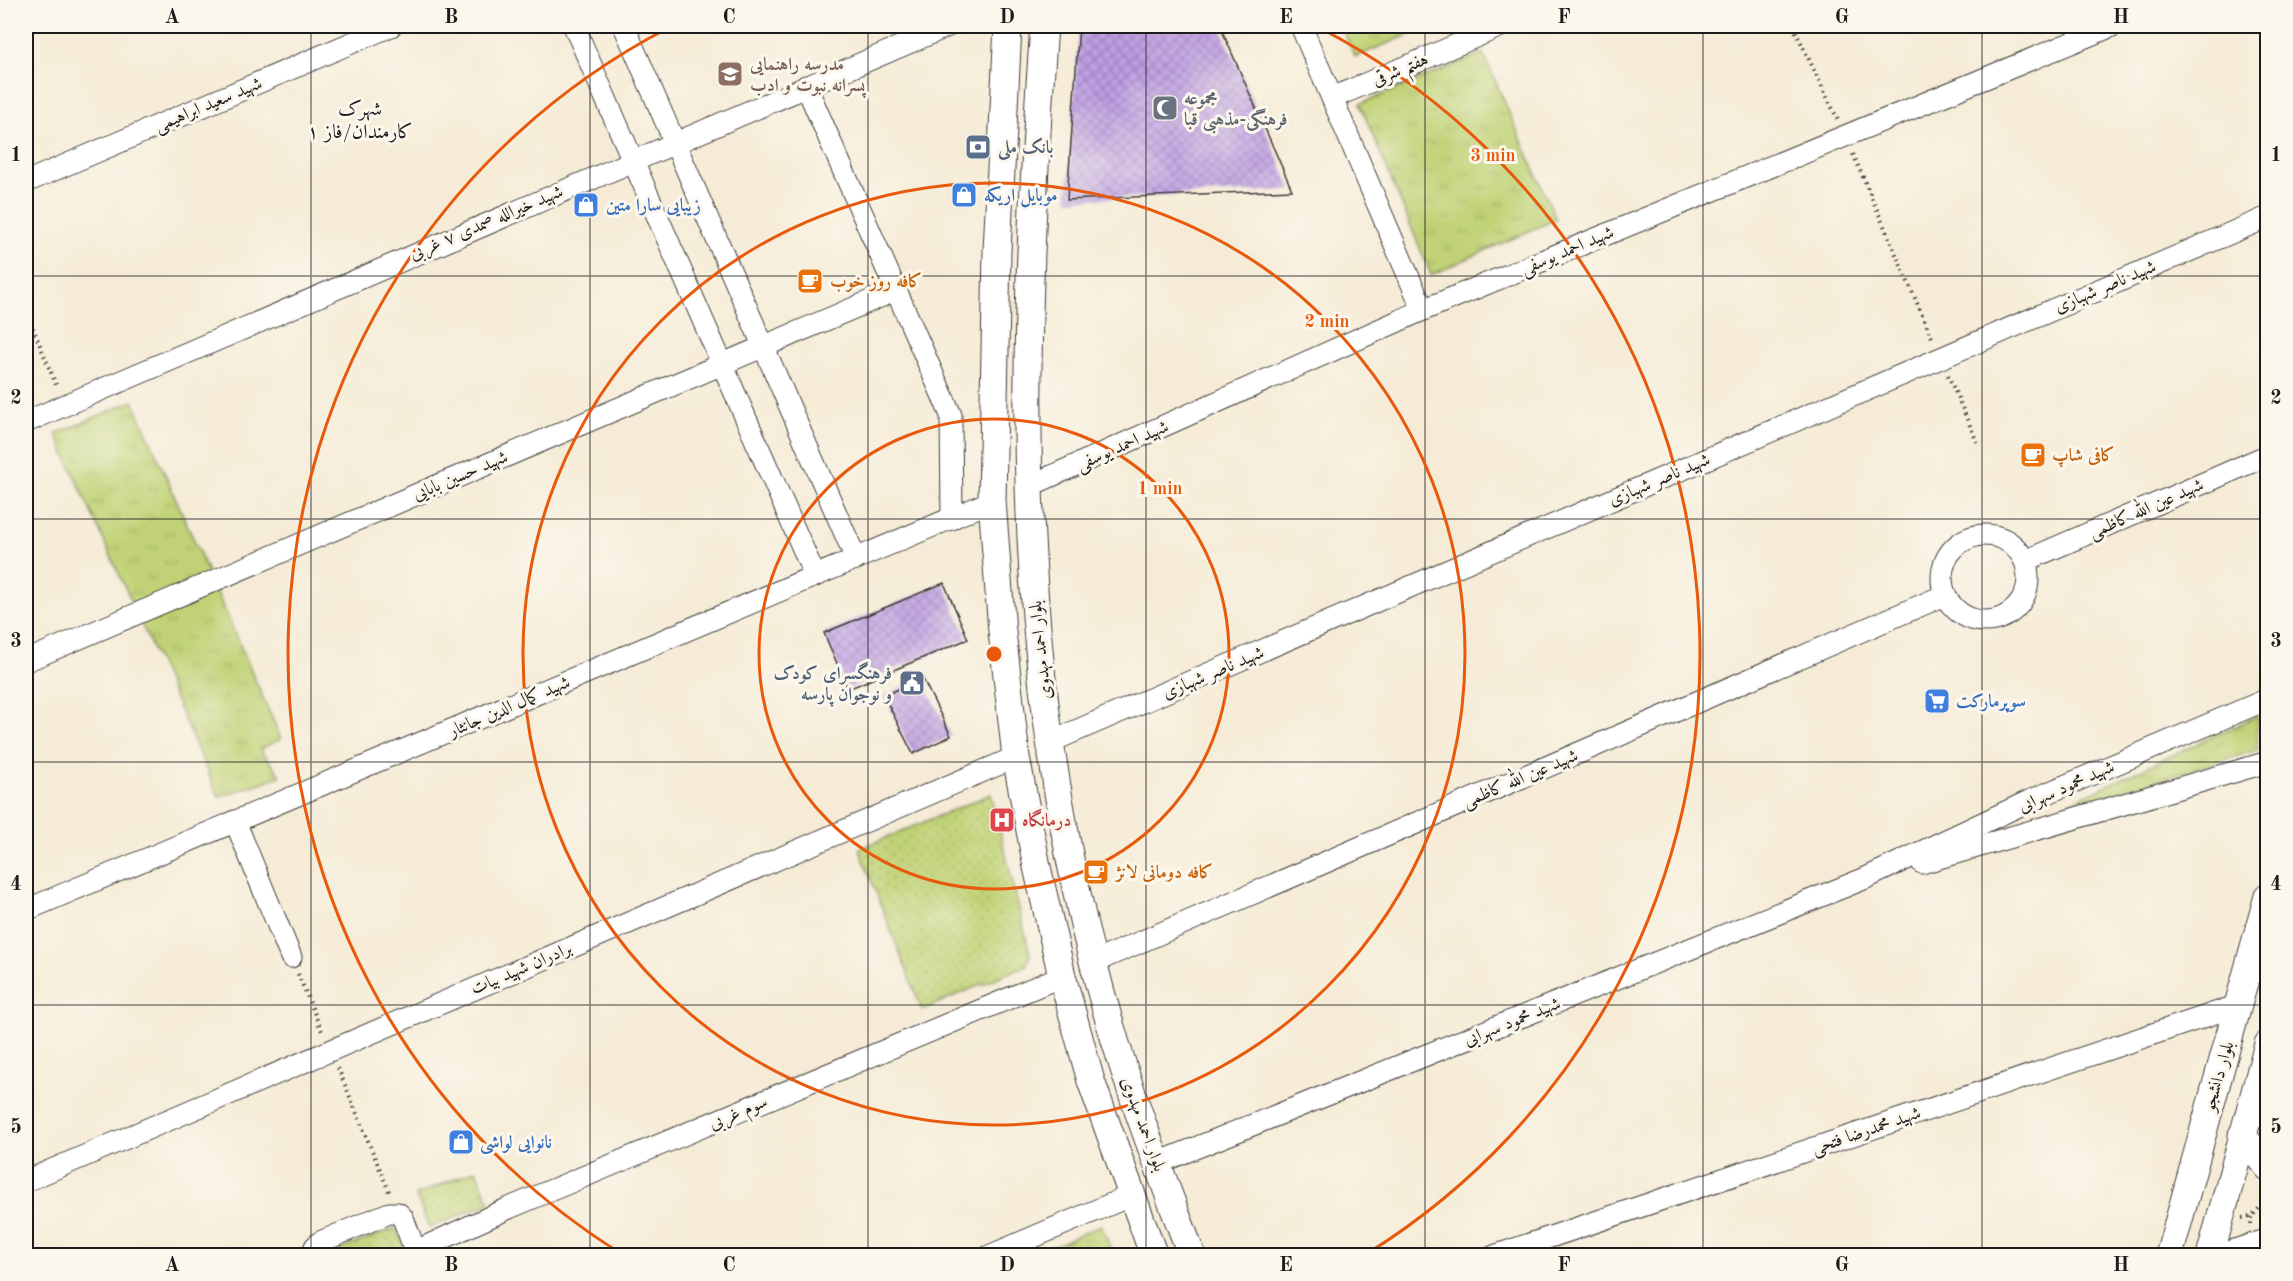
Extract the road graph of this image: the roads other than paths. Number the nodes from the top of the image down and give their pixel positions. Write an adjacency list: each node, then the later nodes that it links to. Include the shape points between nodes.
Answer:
1 (391, 26): 14 (street, شهید سعید ابراهیمی)
2 (574, 26): 13 (street)
3 (624, 26): 12 (street)
4 (948, 26): 10 (street, شهید خیرالله صمدی ۷ غربی)
5 (1008, 26): 23 (main road, بلوار احمد مهدوی, via 997,251)
6 (1044, 26): 22 (main road, بلوار احمد مهدوی, via 1032,252)
7 (1300, 26): 11 (street)
8 (1501, 26): 11 (street, هفتم شرقی)
9 (2112, 26): 17 (street, شهید احمد یوسفی)
10 (806, 86): 12 (street, شهید خیرالله صمدی ۷ غربی); 16 (street)
11 (1332, 98): 17 (street)
12 (673, 142): 13 (street, شهید خیرالله صمدی ۷ غربی); 18 (street)
13 (631, 160): 19 (street); 20 (street, شهید خیرالله صمدی ۷ غربی)
14 (26, 182)
15 (2268, 217): 31 (street, شهید ناصر شهبازی)
16 (896, 290): 18 (street, شهید حسین بابایی); 24 (street, via 951,415)
17 (1423, 310): 22 (street, شهید احمد یوسفی)
18 (762, 346): 19 (street, شهید حسین بابایی); 25 (street)
19 (720, 364): 27 (street); 29 (street, شهید حسین بابایی)
20 (26, 422)
21 (2268, 455): 26 (street, شهید عین الله کاظمی)
22 (1027, 487): 23 (main road); 31 (main road, بلوار احمد مهدوی)
23 (992, 501): 24 (street, شهید کمال الدین جانثار); 32 (main road, بلوار احمد مهدوی)
24 (952, 519): 25 (street, شهید کمال الدین جانثار)
25 (856, 559): 27 (street, شهید کمال الدین جانثار)
26 (2025, 561): 28 (street, via 2025,594 2002,617 1980,621 1969,618 1951,605); 28 (street, via 2011,543 2001,538 1968,538 1958,544 1945,562)
27 (815, 576): 35 (street, شهید کمال الدین جانثار)
28 (1945, 595): 41 (street, شهید عین الله کاظمی)
29 (26, 661)
30 (2268, 699): 34 (street, شهید محمود سهرابی)
31 (1050, 742): 41 (main road, بلوار احمد مهدوی)
32 (1016, 757): 42 (main road, بلوار احمد مهدوی); 50 (street, برادران شهید بیات)
33 (2268, 762): 36 (street, شهید محمود سهرابی)
34 (2029, 801): 36 (street, via 2023,809 2024,819 2029,827); 37 (street, شهید محمود سهرابی)
35 (235, 821): 39 (street, شهید کمال الدین جانثار); 40 (street)
36 (2038, 830): 37 (street, شهید محمود سهرابی)
37 (1866, 878): 48 (street, شهید محمود سهرابی)
38 (2268, 896): 43 (main road, بلوار دانشجو)
39 (26, 910)
40 (291, 957)
41 (1094, 962): 42 (main road); 48 (main road, بلوار احمد مهدوی, via 1124,1070)
42 (1062, 976): 51 (main road, بلوار احمد مهدوی, via 1091,1081); 53 (street, سوم غربی, via 509,1208)
43 (2238, 1005): 58 (street, شهید محمدرضا فتحی); 59 (main road, بلوار دانشجو)
44 (2268, 1044): 45 (main road)
45 (2255, 1089): 46 (street); 47 (main road)
46 (2268, 1121)
47 (2242, 1135): 49 (main road); 60 (main road)
48 (1158, 1163): 57 (main road, بلوار احمد مهدوی)
49 (2268, 1167)
50 (26, 1180)
51 (1132, 1196): 54 (street); 56 (main road, بلوار احمد مهدوی)
52 (2268, 1242): 61 (main road)
53 (416, 1253): 55 (street, سوم غربی, via 403,1218 398,1213 388,1213 320,1242 315,1247)
54 (999, 1254)
55 (315, 1256)
56 (1154, 1256)
57 (1192, 1256)
58 (1494, 1256)
59 (2169, 1256)
60 (2210, 1256)
61 (2226, 1256)

